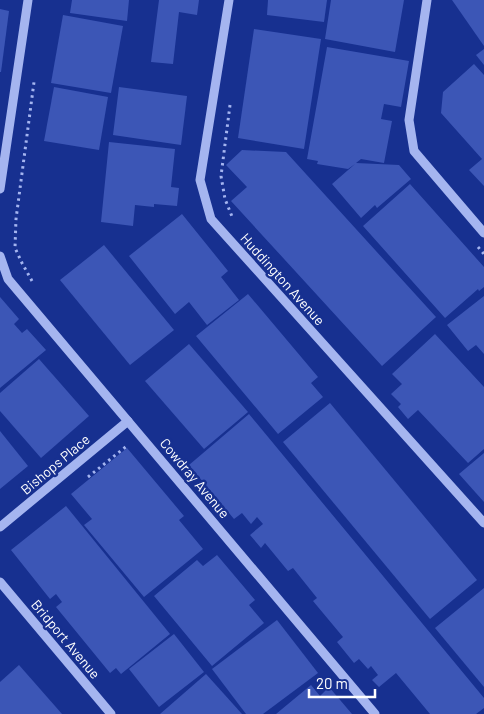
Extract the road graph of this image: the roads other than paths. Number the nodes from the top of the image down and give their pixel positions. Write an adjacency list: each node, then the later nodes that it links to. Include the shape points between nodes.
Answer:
1 (28, 0): 4 (street)
2 (229, 0): 8 (street, Huddington Avenue, via 200,180 211,220)
3 (427, 0): 5 (street, via 409,120 414,151)
4 (0, 189)
5 (484, 233)
6 (0, 256): 7 (street, Cowdray Avenue, via 8,278)
7 (128, 421): 9 (street, Bishops Place); 12 (street, Cowdray Avenue)
8 (484, 523)
9 (0, 528)
10 (0, 582): 11 (street, Bridport Avenue)
11 (111, 714)
12 (375, 714)

